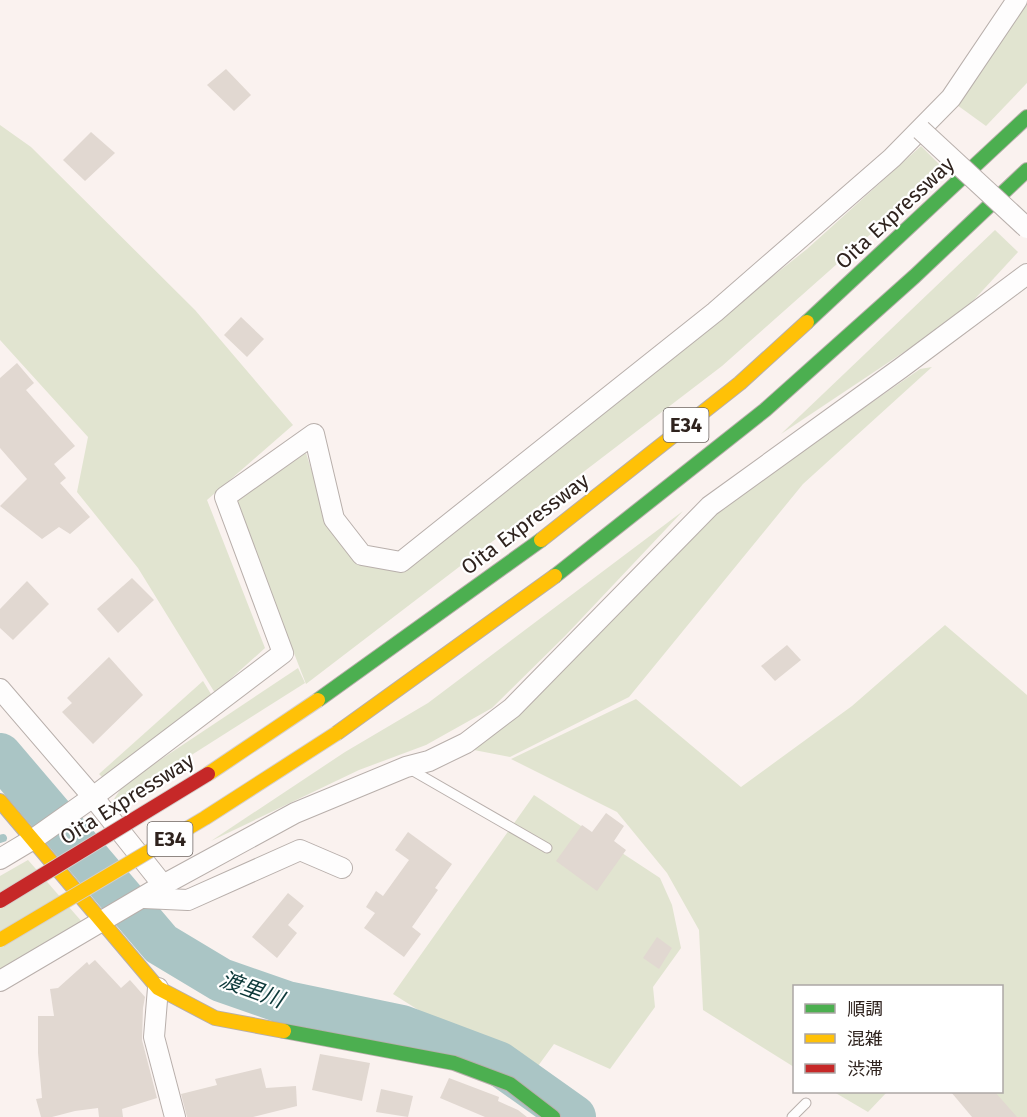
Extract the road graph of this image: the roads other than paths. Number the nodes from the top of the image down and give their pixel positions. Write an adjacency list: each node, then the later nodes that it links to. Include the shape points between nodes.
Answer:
1 (1017, 0): 3 (street, via 951,98)
2 (1027, 117): 17 (main road, Oita Expressway / E34, bridge, via 740,383 523,554 194,783)
3 (921, 130): 5 (street, bridge); 9 (street, via 715,312 401,562 362,555 334,519 315,434 225,497 283,653)
4 (1027, 170): 19 (main road, E34, bridge, via 765,410 547,582 337,733 205,818)
5 (1027, 228)
6 (1027, 274): 8 (street, via 710,506 512,708 466,744)
7 (0, 689): 9 (street)
8 (406, 767): 12 (lane); 15 (street, via 295,813)
9 (92, 798): 11 (street); 15 (street)
10 (0, 801): 11 (main road)
11 (34, 839): 13 (street); 18 (main road)
12 (547, 848)
13 (0, 859)
14 (342, 868): 16 (street, via 300,850 188,900)
15 (163, 885): 16 (street)
16 (142, 899): 18 (street)
17 (0, 901)
18 (105, 920): 20 (street); 21 (main road)
19 (0, 940)
20 (0, 981)
21 (158, 988): 23 (street, via 154,1037); 24 (main road, via 215,1018 454,1063 510,1084)
22 (806, 1103): 25 (lane)
23 (175, 1117)
24 (552, 1117)
25 (792, 1117)

